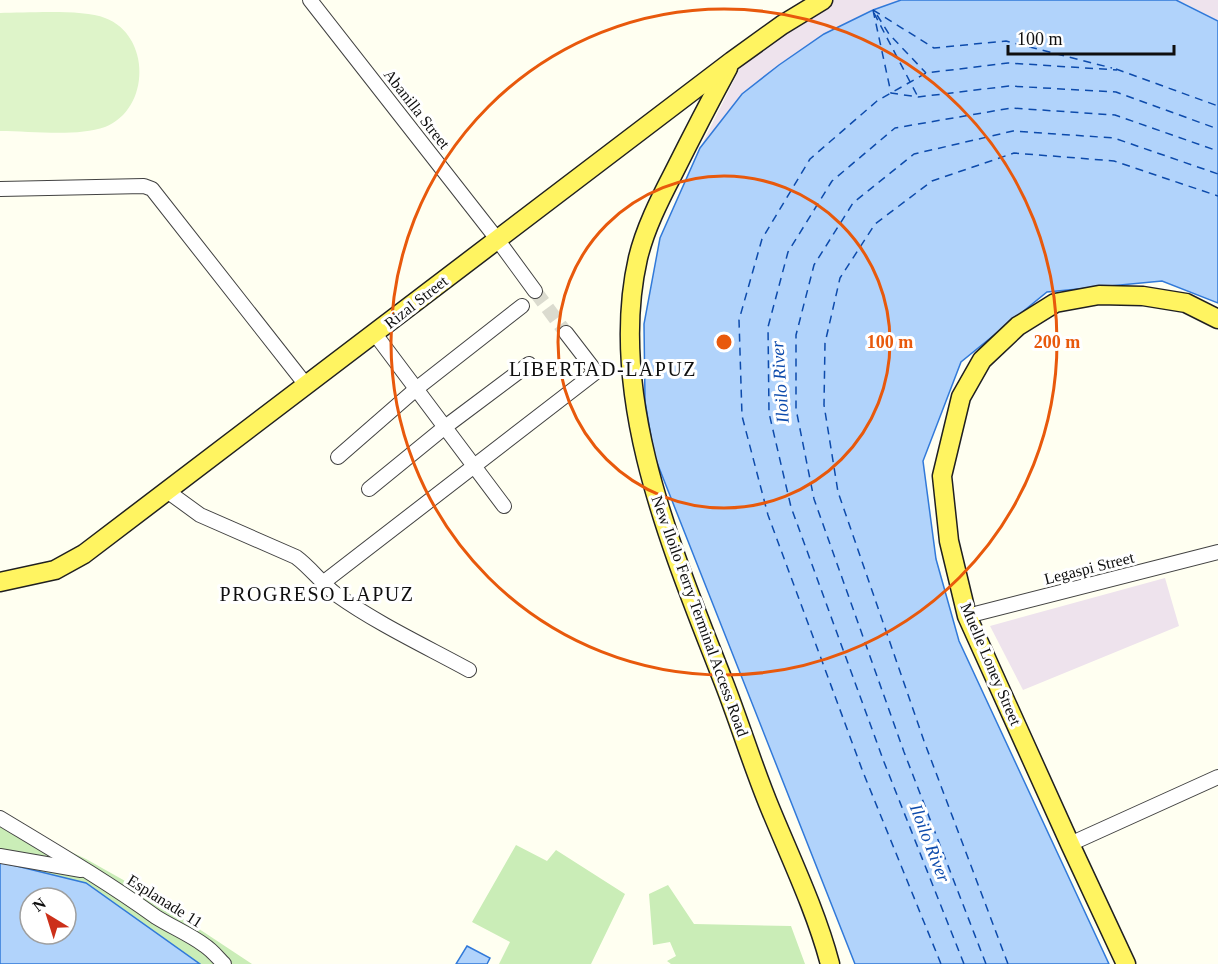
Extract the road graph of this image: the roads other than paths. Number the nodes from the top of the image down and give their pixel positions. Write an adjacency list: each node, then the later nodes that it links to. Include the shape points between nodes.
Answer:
1 (310, 0): 5 (street, Abanilla Street)
2 (823, 0): 3 (main road, Rizal Street)
3 (732, 61): 5 (main road, Rizal Street); 31 (main road, New Iloilo Ferry Terminal Access Road, via 655,210 638,257 631,310 636,407 645,459 683,578)
4 (0, 189): 12 (street, via 152,189)
5 (497, 239): 6 (street, Abanilla Street); 10 (main road, Rizal Street)
6 (535, 291)
7 (522, 306): 13 (street)
8 (1218, 319): 23 (main road, Muelle Loney Street, via 1186,303 1143,296 1099,295 1055,303 1018,326 982,360 961,397 942,476 949,542)
9 (566, 333): 16 (street, via 596,372)
10 (375, 334): 12 (main road, Rizal Street); 13 (street)
11 (529, 364): 14 (street)
12 (306, 385): 18 (main road, Rizal Street)
13 (416, 390): 14 (street); 15 (street)
14 (444, 427): 16 (street); 17 (street)
15 (338, 456)
16 (474, 466): 19 (street); 22 (street)
17 (369, 489)
18 (167, 491): 21 (main road, Rizal Street, via 69,563); 22 (street, via 200,515 296,557)
19 (504, 506)
20 (1218, 552): 23 (street, Legaspi Street)
21 (0, 582)
22 (324, 582): 24 (street, via 373,618)
23 (967, 616): 27 (main road, Muelle Loney Street)
24 (469, 670)
25 (1218, 777): 27 (street)
26 (0, 818): 29 (street, Esplanade 11)
27 (1070, 844): 32 (main road, Muelle Loney Street)
28 (0, 856): 29 (street, Esplanade 11)
29 (86, 870): 30 (street, Esplanade 11, via 205,945)
30 (224, 964)
31 (830, 964)
32 (1126, 964)

